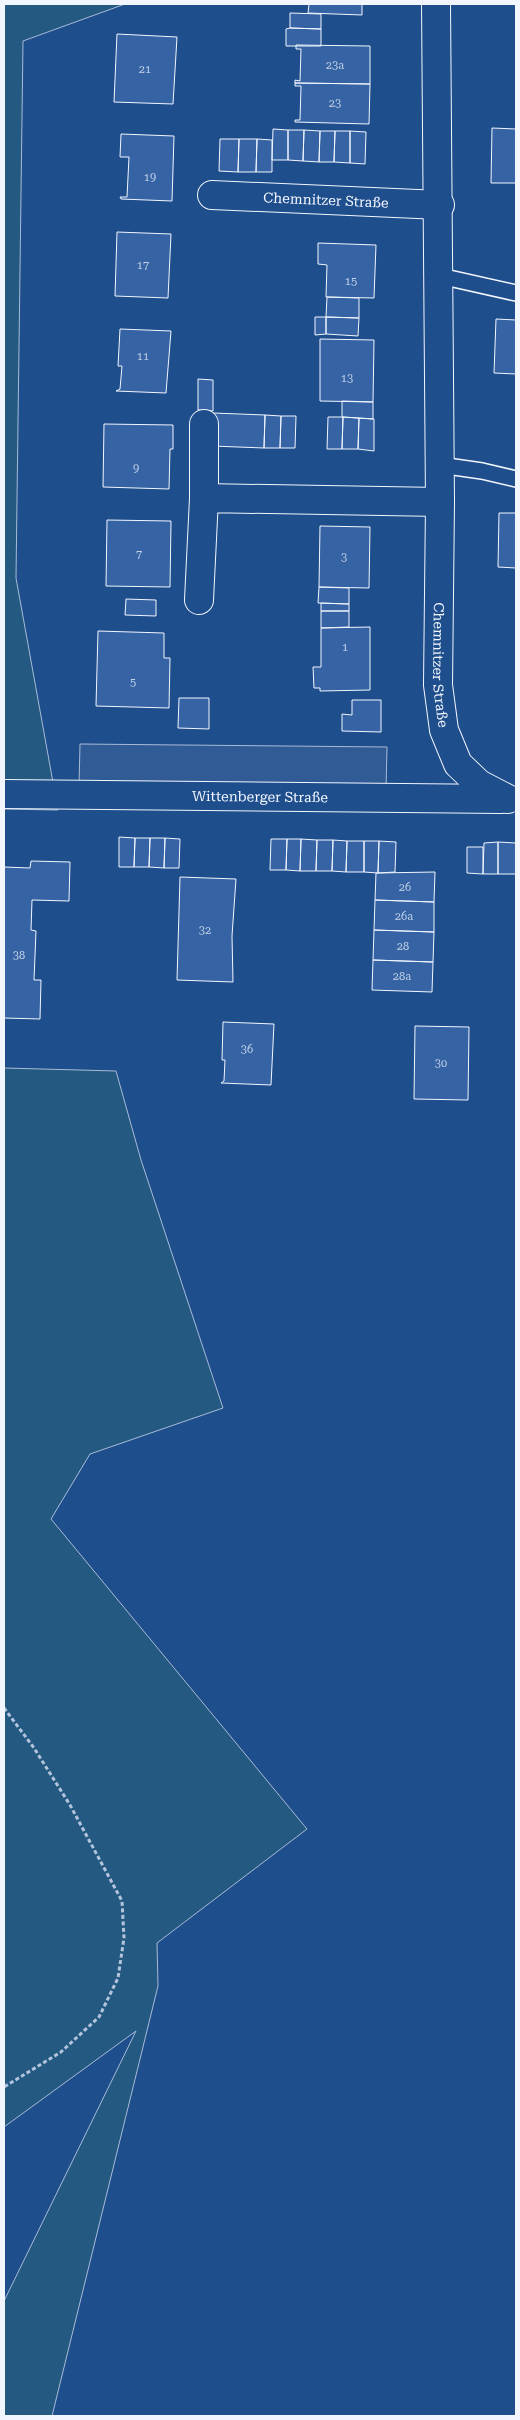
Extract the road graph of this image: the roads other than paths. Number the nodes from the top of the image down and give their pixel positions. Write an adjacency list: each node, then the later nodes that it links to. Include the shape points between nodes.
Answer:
1 (436, 4): 3 (street, Chemnitzer Straße)
2 (212, 195): 3 (street, Chemnitzer Straße)
3 (440, 205): 4 (street, Chemnitzer Straße)
4 (440, 276): 5 (lane); 7 (street, Chemnitzer Straße)
5 (516, 293)
6 (204, 424): 9 (street)
7 (440, 465): 8 (lane); 10 (street, Chemnitzer Straße)
8 (516, 479)
9 (204, 498): 10 (street); 11 (street)
10 (440, 502): 13 (street, Chemnitzer Straße, via 438,685 444,730 458,764 479,784)
11 (199, 600)
12 (4, 794): 13 (street, Wittenberger Straße)
13 (512, 799)

